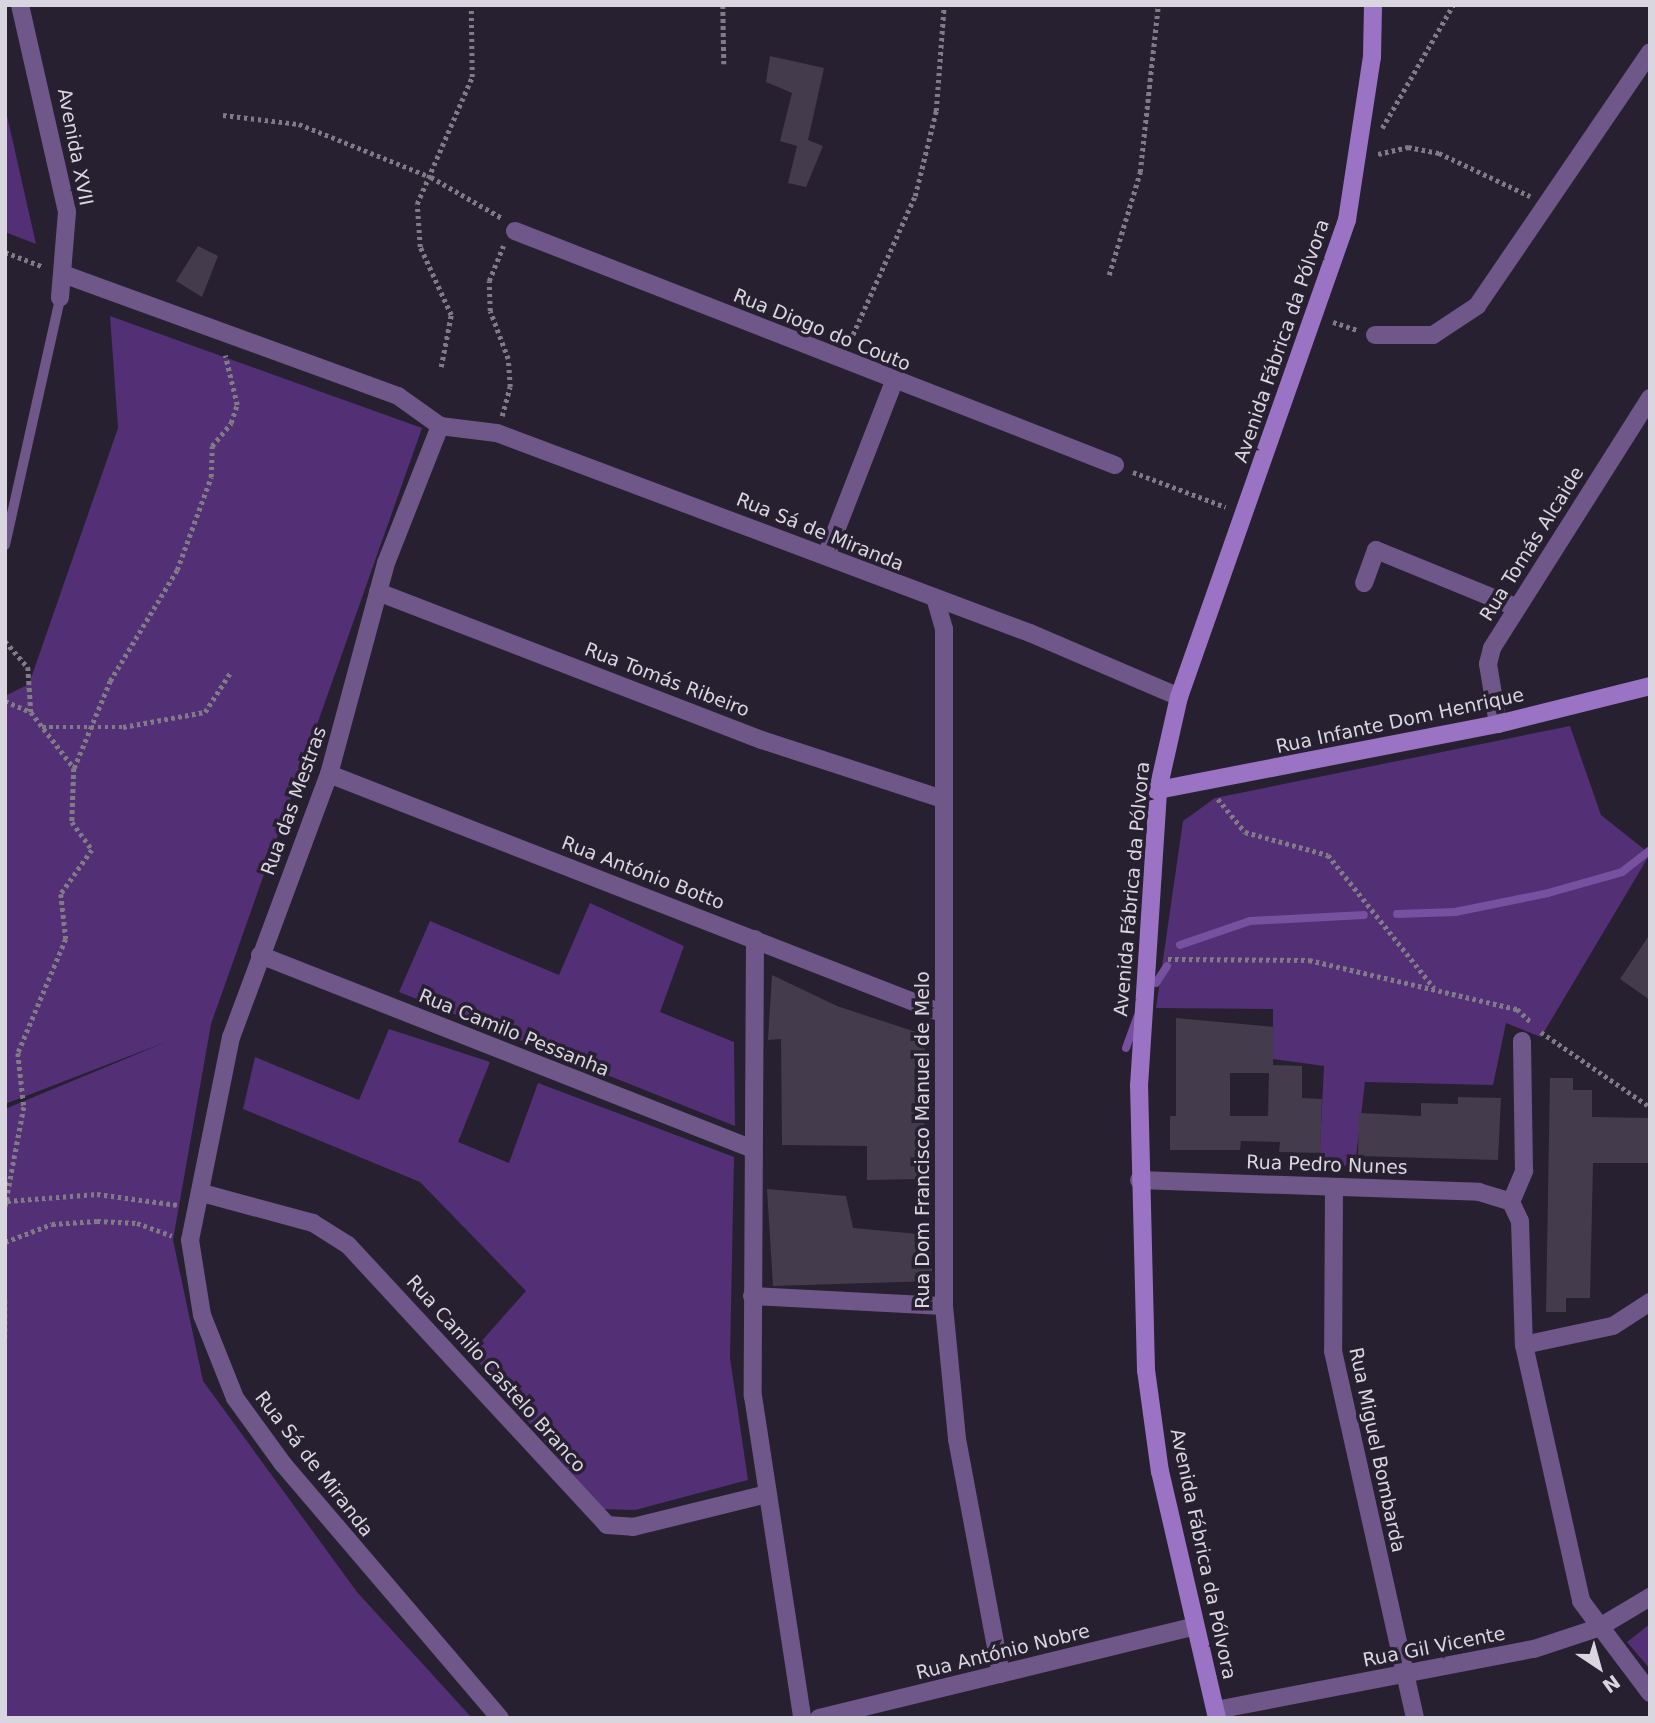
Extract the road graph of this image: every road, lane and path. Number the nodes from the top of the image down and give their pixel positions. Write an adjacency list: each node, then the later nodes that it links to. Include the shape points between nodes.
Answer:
1 (20, 5): 16 (street, Avenida XVII, via 67,212)
2 (471, 5): 12 (path, via 472,77)
3 (723, 5): 9 (path)
4 (944, 5): 22 (path, via 936,111 915,196)
5 (1158, 5): 17 (path, via 1140,172)
6 (1373, 5): 11 (street, Avenida Fábrica da Pólvora)
7 (1453, 5): 11 (path, via 1401,104)
8 (1650, 52): 13 (street)
9 (724, 64)
10 (223, 115): 12 (path, via 299,124)
11 (1359, 158): 13 (path, via 1408,147 1439,153); 19 (street, Avenida Fábrica da Pólvora, via 1347,220)
12 (431, 177): 14 (path, via 491,208); 23 (path, via 417,204 420,247 451,314)
13 (1550, 205): 21 (street, via 1503,277 1455,324 1413,340)
14 (515, 231): 22 (street, Rua Diogo do Couto); 27 (path, via 497,254 489,281 510,387)
15 (5, 252): 16 (path)
16 (63, 274): 18 (street, Avenida XVII); 20 (street)
17 (1109, 275)
18 (60, 298): 30 (lane, Avenida XVII)
19 (1315, 316): 21 (path); 29 (street, Avenida Fábrica da Pólvora)
20 (216, 331): 26 (street, via 398,396); 44 (path, via 234,379 231,424 212,446 211,477 177,570)
21 (1375, 335)
22 (841, 360): 24 (street, Rua Diogo do Couto)
23 (442, 367)
24 (894, 382): 28 (street, Rua Diogo do Couto); 31 (street)
25 (1650, 398): 35 (street, Rua Tomás Alcaide)
26 (440, 426): 27 (street, Rua Sá de Miranda); 33 (street, Rua das Mestras)
27 (497, 433): 31 (street, Rua Sá de Miranda)
28 (1115, 465): 29 (path)
29 (1244, 513): 39 (street, Avenida Fábrica da Pólvora)
30 (5, 545)
31 (826, 556): 34 (street, Rua Sá de Miranda)
32 (1364, 583): 35 (street, via 1376,550)
33 (378, 592): 46 (street, Rua das Mestras); 49 (street, Rua Tomás Ribeiro, via 762,740)
34 (936, 601): 39 (street, Rua Sá de Miranda); 49 (street, Rua Dom Francisco Manuel de Melo, via 944,629)
35 (1516, 607): 42 (street, Rua Tomás Alcaide, via 1488,664)
36 (5, 641): 41 (path, via 28,667)
37 (230, 673): 44 (path, via 205,712)
38 (1650, 686): 42 (street, Rua Infante Dom Henrique)
39 (1179, 697): 48 (street, Avenida Fábrica da Pólvora)
40 (5, 701): 41 (path)
41 (31, 712): 43 (path)
42 (1498, 724): 47 (street, Rua Infante Dom Henrique)
43 (42, 727): 44 (path); 45 (path)
44 (89, 727): 45 (path)
45 (74, 768): 60 (path, via 72,822 92,849 61,894 66,939 18,1054 24,1107)
46 (329, 774): 50 (street, Rua António Botto); 51 (street, Rua das Mestras)
47 (1204, 782): 48 (street, Rua Infante Dom Henrique); 53 (path, via 1245,832 1328,855)
48 (1158, 790): 52 (street, Avenida Fábrica da Pólvora)
49 (943, 799): 54 (street, Rua Dom Francisco Manuel de Melo)
50 (755, 939): 54 (street, Rua António Botto); 57 (street)
51 (261, 955): 57 (street, Rua Camilo Pessanha); 61 (street, Rua das Mestras, via 231,1037)
52 (1145, 957): 53 (path, via 1309,960); 58 (street, Avenida Fábrica da Pólvora)
53 (1434, 988): 56 (path, via 1517,1009 1547,1038)
54 (942, 1013): 69 (street, Rua Dom Francisco Manuel de Melo)
55 (1522, 1041): 62 (street, via 1524,1171)
56 (1650, 1107)
57 (753, 1149): 66 (street)
58 (1139, 1180): 59 (street, Rua Pedro Nunes); 74 (street, Avenida Fábrica da Pólvora, via 1146,1370 1160,1472)
59 (1334, 1186): 62 (street, Rua Pedro Nunes, via 1493,1193); 76 (street, Rua Miguel Bombarda, via 1333,1351)
60 (7, 1200): 61 (path, via 97,1194); 63 (path)
61 (201, 1200): 64 (street, Rua Sá de Miranda); 72 (street, Rua Camilo Castelo Branco, via 313,1223 348,1244 607,1525 633,1527)
62 (1511, 1202): 71 (street, via 1520,1221)
63 (5, 1208)
64 (190, 1240): 65 (path, via 137,1223 97,1221 52,1224); 80 (street, Rua Sá de Miranda, via 202,1315 235,1398 283,1464)
65 (5, 1242)
66 (752, 1296): 69 (street); 72 (street, via 753,1396)
67 (5, 1300): 70 (path)
68 (1650, 1302): 71 (street, via 1613,1326)
69 (944, 1306): 77 (street, Rua Dom Francisco Manuel de Melo, via 957,1439)
70 (5, 1337)
71 (1524, 1345): 75 (street, via 1581,1601)
72 (767, 1494): 81 (street)
73 (1650, 1597): 75 (street, Rua Gil Vicente)
74 (1195, 1626): 77 (street, Rua António Nobre); 79 (street, Avenida Fábrica da Pólvora)
75 (1598, 1628): 76 (street, Rua Gil Vicente, via 1534,1649); 78 (street)
76 (1406, 1673): 79 (street, Rua Gil Vicente); 83 (street, Rua Miguel Bombarda)
77 (1001, 1674): 82 (street, Rua António Nobre)
78 (1650, 1693)
79 (1217, 1714)
80 (500, 1718)
81 (802, 1718)
82 (819, 1718)
83 (1416, 1718)

